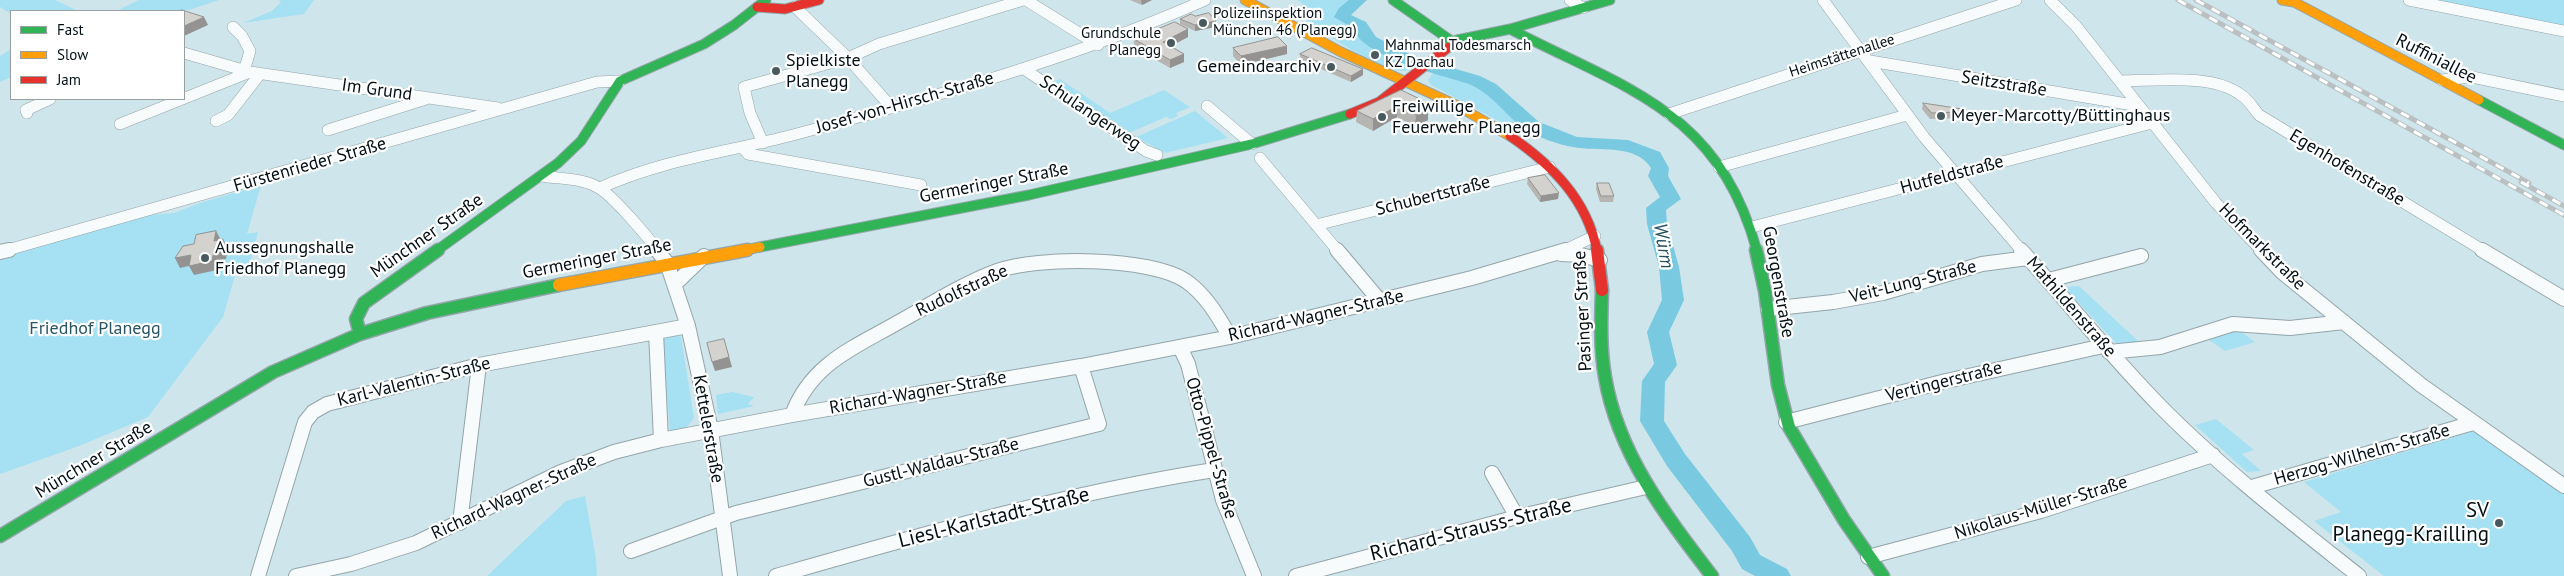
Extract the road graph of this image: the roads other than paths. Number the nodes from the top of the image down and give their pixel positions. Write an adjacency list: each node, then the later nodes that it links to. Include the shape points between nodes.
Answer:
1 (819, 0): 15 (main road)
2 (1025, 0): 23 (street); 26 (street, via 879,44)
3 (1205, 0): 23 (street, Josef-von-Hirsch-Straße)
4 (1245, 0): 33 (main road, Pasinger Straße, via 1352,58)
5 (1393, 0): 19 (main road)
6 (1570, 0): 16 (street)
7 (1610, 0): 16 (main road, Germeringer Straße)
8 (1823, 0): 24 (street, Mathildenstraße)
9 (2016, 0): 24 (street, Heimstättenallee)
10 (2050, 0): 32 (street, Hofmarkstraße, via 2076,26)
11 (2282, 0): 13 (main road, Ruffiniallee)
12 (2409, 0): 20 (street)
13 (2296, 1): 30 (main road, Ruffiniallee)
14 (762, 4): 15 (main road, via 777,9); 31 (main road, via 704,44)
15 (795, 7): 26 (street)
16 (1583, 8): 18 (main road, Germeringer Straße)
17 (233, 27): 29 (street, via 250,51)
18 (1510, 29): 21 (main road, Germeringer Straße); 46 (main road, Georgenstraße, via 1623,84)
19 (1440, 31): 21 (main road); 22 (main road)
20 (2564, 31)
21 (1464, 38): 22 (main road, Germeringer Straße)
22 (1453, 42): 33 (main road, Germeringer Straße)
23 (1098, 45): 28 (street, Josef-von-Hirsch-Straße)
24 (1861, 50): 27 (street, Mathildenstraße); 46 (street, Heimstättenallee)
25 (185, 53): 29 (street, Im Grund)
26 (848, 58): 44 (street); 52 (street, via 744,87 750,113)
27 (1870, 61): 42 (street, Seitzstraße); 47 (street, Mathildenstraße)
28 (1024, 69): 44 (street, Josef-von-Hirsch-Straße); 56 (street, Schulangerweg, via 1146,151)
29 (252, 72): 36 (street, Im Grund); 37 (street, Im Grund); 48 (street, via 228,115)
30 (2442, 80): 35 (street, via 2472,77); 54 (main road, Ruffiniallee)
31 (620, 81): 43 (street, Fürstenrieder Straße, via 597,82); 61 (main road, Münchner Straße, via 581,141)
32 (2120, 81): 42 (street, Hofmarkstraße); 76 (street, Egenhofenstraße, via 2202,83 2239,93 2260,115)
33 (1406, 83): 34 (main road, Germeringer Straße); 38 (main road, Pasinger Straße)
34 (1388, 96): 38 (main road, via 1412,94); 53 (main road, Germeringer Straße, via 1340,118)
35 (2564, 96)
36 (185, 98)
37 (430, 98): 43 (street, Im Grund); 51 (street)
38 (1439, 98): 58 (main road, Pasinger Straße, via 1493,125)
39 (47, 100): 45 (street, via 30,106)
40 (181, 100): 50 (street, Im Grund)
41 (1207, 106): 53 (street)
42 (2139, 106): 49 (street, Hofmarkstraße)
43 (503, 108): 67 (street, Fürstenrieder Straße)
44 (892, 108): 52 (street, Josef-von-Hirsch-Straße)
45 (27, 113)
46 (1669, 114): 59 (main road, Georgenstraße, via 1697,140)
47 (1907, 115): 59 (street); 60 (street, Mathildenstraße)
48 (216, 121)
49 (2152, 123): 60 (street, Hutfeldstraße); 79 (street, Hofmarkstraße, via 2216,203 2282,272)
50 (120, 124)
51 (328, 130)
52 (763, 143): 55 (street, Josef-von-Hirsch-Straße)
53 (1252, 144): 69 (main road, Germeringer Straße, via 1029,195)
54 (2564, 145)
55 (743, 148): 62 (street, via 748,154); 63 (street, Josef-von-Hirsch-Straße, via 628,175)
56 (1158, 155)
57 (1260, 158): 64 (street)
58 (1550, 167): 64 (street, Schubertstraße); 66 (main road, Pasinger Straße, via 1571,190)
59 (1719, 167): 65 (main road, Georgenstraße, via 1741,201)
60 (1954, 174): 65 (street, Hutfeldstraße); 71 (street, Mathildenstraße)
61 (542, 176): 63 (street, Kettelerstraße, via 584,182); 82 (main road, Münchner Straße, via 369,298 354,315)
62 (921, 185)
63 (600, 188): 73 (street, Kettelerstraße, via 649,238)
64 (1316, 225): 77 (street)
65 (1752, 227): 78 (main road, Georgenstraße)
66 (1595, 236): 68 (street, Richard-Wagner-Straße); 72 (main road, Pasinger Straße)
67 (0, 252)
68 (1556, 254): 72 (street, Richard-Wagner-Straße); 77 (street, Richard-Wagner-Straße)
69 (704, 256): 73 (main road, Germeringer Straße); 75 (street)
70 (2141, 256): 74 (street)
71 (2028, 258): 74 (street, Mathildenstraße); 78 (street, Veit-Lung-Straße, via 1982,264 1882,293)
72 (1600, 260): 97 (main road, Pasinger Straße, via 1605,383 1619,434)
73 (667, 263): 75 (street, Kettelerstraße); 82 (main road, Germeringer Straße, via 481,300)
74 (2049, 280): 85 (street, Mathildenstraße)
75 (675, 284): 80 (street, Kettelerstraße)
76 (2564, 299)
77 (1380, 301): 83 (street, Richard-Wagner-Straße)
78 (1768, 309): 89 (main road, Georgenstraße, via 1775,371)
79 (2344, 322): 85 (street, Vertingerstraße, via 2290,328 2233,324 2160,348); 90 (street, Hofmarkstraße)
80 (688, 326): 81 (street, Karl-Valentin-Straße); 91 (street, Kettelerstraße)
81 (656, 332): 86 (street, Karl-Valentin-Straße); 92 (street)
82 (360, 334): 102 (main road, Münchner Straße, via 246,386)
83 (1230, 337): 84 (street, Richard-Wagner-Straße); 88 (street, Rudolfstraße, via 1199,290 1184,278 1159,269 1080,261 1024,263 969,284 855,346 827,365 802,390)
84 (1180, 347): 87 (street, Richard-Wagner-Straße); 94 (street, Otto-Pippel-Straße, via 1188,364)
85 (2106, 349): 89 (street, Vertingerstraße, via 1946,381); 93 (street, Mathildenstraße)
86 (479, 365): 101 (street); 105 (street, Karl-Valentin-Straße, via 327,404 312,412 305,422)
87 (1080, 366): 88 (street, Richard-Wagner-Straße); 99 (street, Gustl-Waldau-Straße, via 1099,424)
88 (792, 414): 91 (street, Richard-Wagner-Straße)
89 (1786, 422): 104 (main road, Georgenstraße)
90 (2473, 423): 96 (street, Hofmarkstraße); 98 (street, Herzog-Wilhelm-Straße)
91 (711, 430): 92 (street, Richard-Wagner-Straße); 99 (street, Kettelerstraße)
92 (661, 440): 101 (street, Richard-Wagner-Straße, via 614,452 561,472)
93 (2213, 455): 98 (street, Mathildenstraße); 104 (street, Nikolaus-Müller-Straße, via 2040,511)
94 (1214, 470): 108 (street, Liesl-Karlstadt-Straße, via 1048,503); 109 (street, Otto-Pippel-Straße)
95 (1492, 473): 100 (street)
96 (2564, 486)
97 (1646, 487): 100 (street, Richard-Strauss-Straße); 111 (main road, Pasinger Straße)
98 (2252, 487): 113 (street, Mathildenstraße)
99 (724, 517): 103 (street); 107 (street, Kettelerstraße)
100 (1517, 517): 110 (street, Richard-Strauss-Straße)
101 (460, 523): 106 (street, Richard-Wagner-Straße, via 416,543 360,561)
102 (0, 536)
103 (631, 551)
104 (1868, 557): 112 (main road, Georgenstraße)
105 (258, 576)
106 (296, 576)
107 (730, 576)
108 (776, 576)
109 (1254, 576)
110 (1296, 576)
111 (1712, 576)
112 (1883, 576)
113 (2357, 576)

